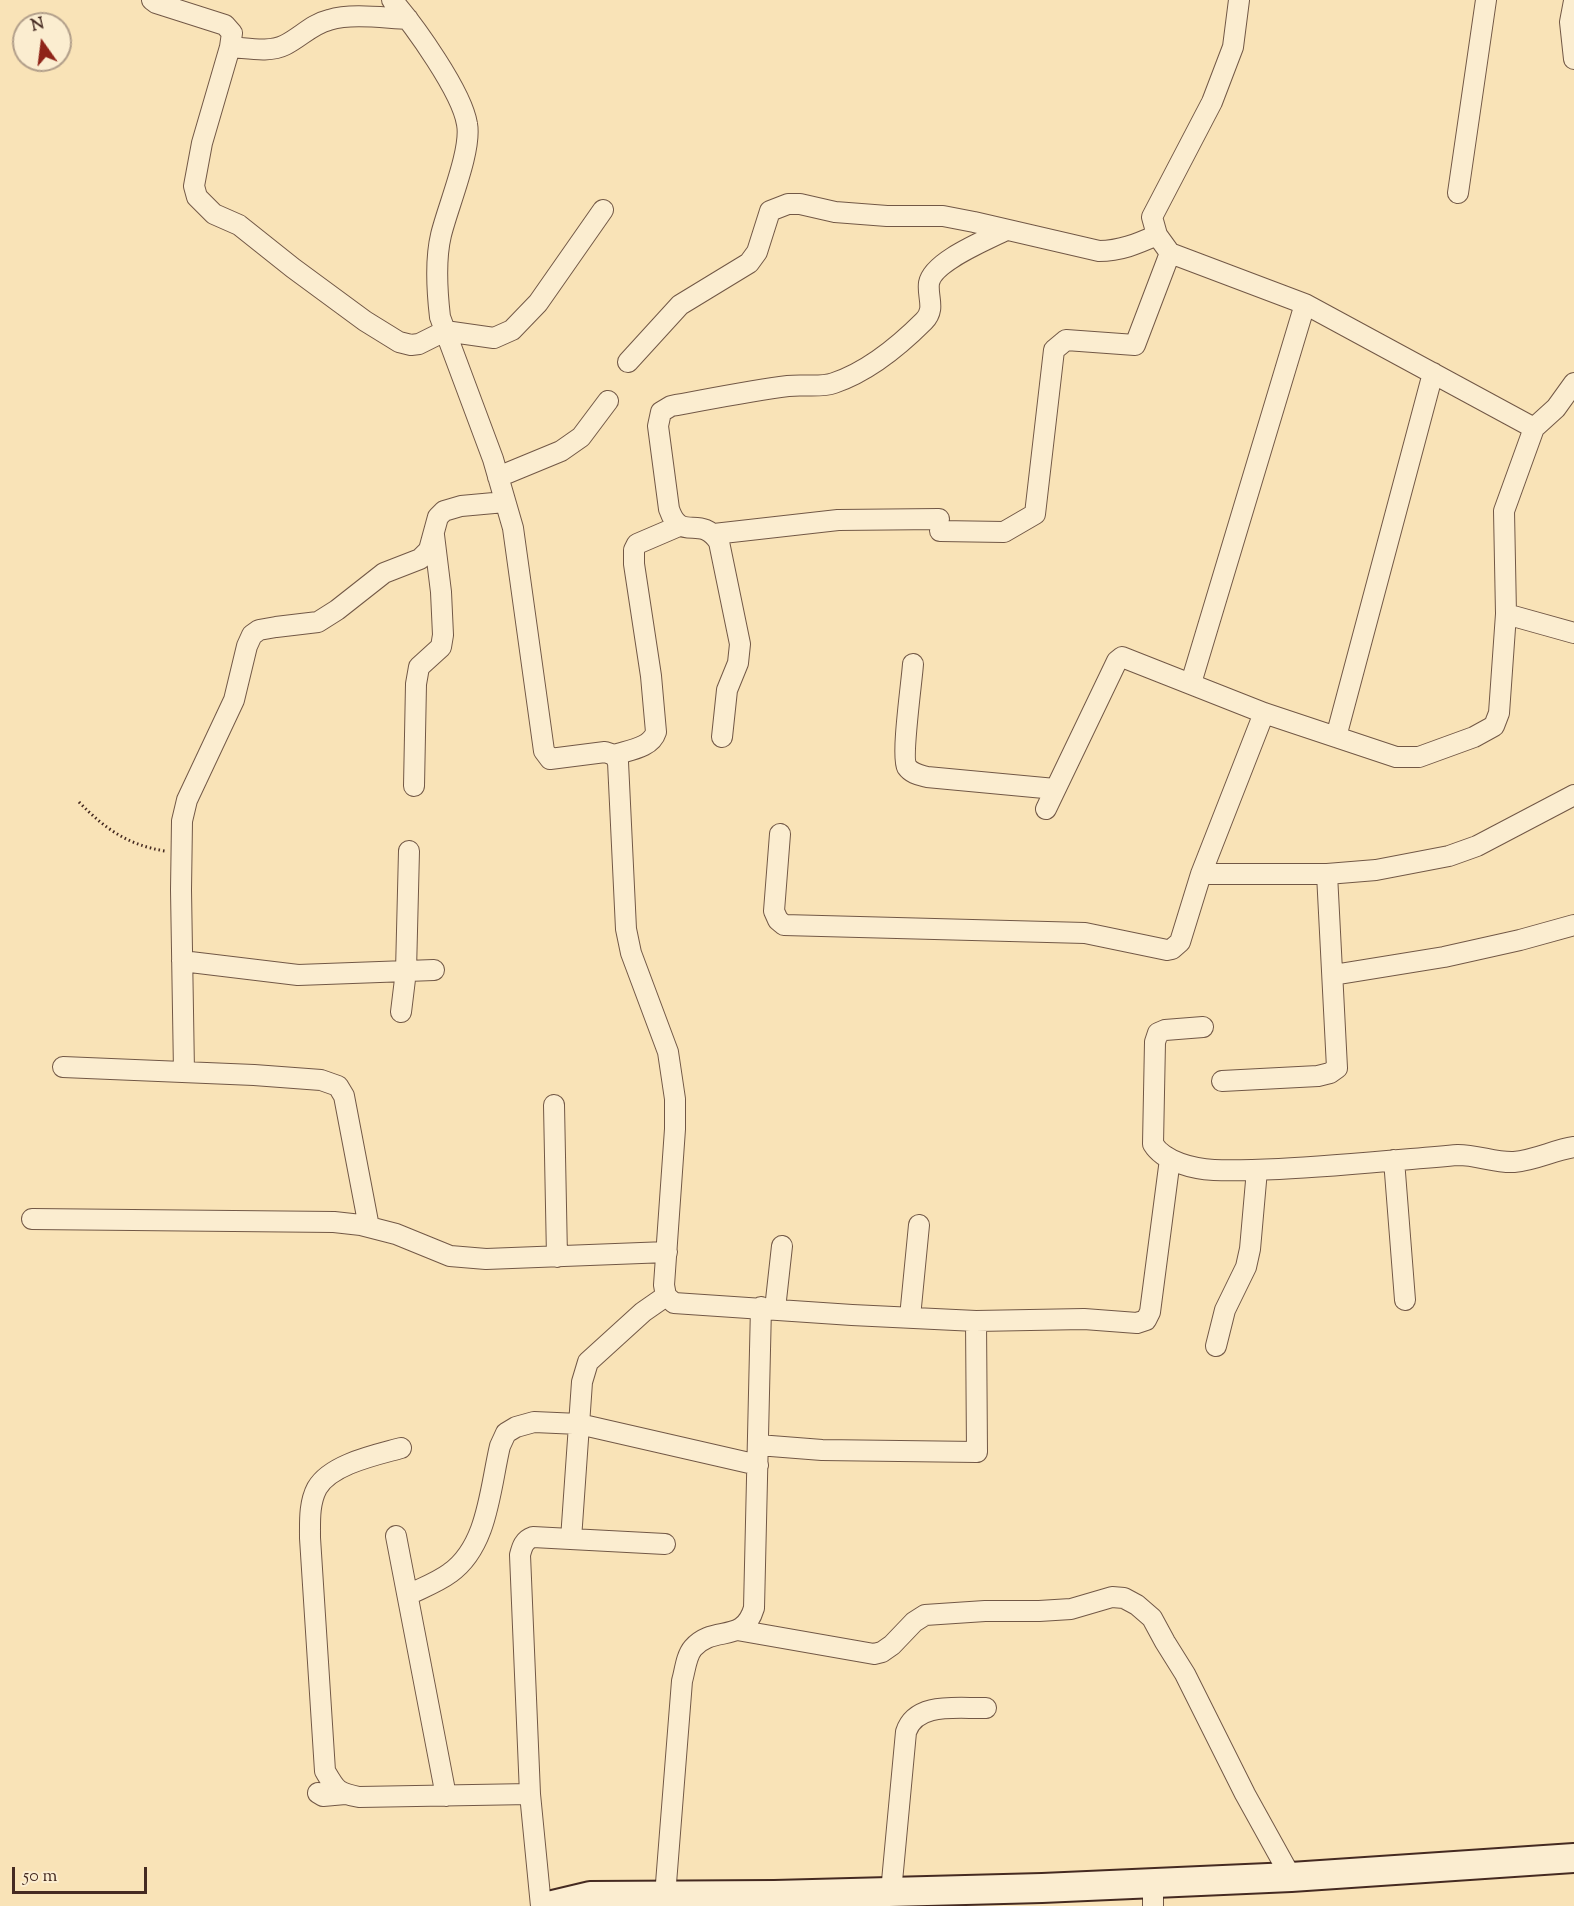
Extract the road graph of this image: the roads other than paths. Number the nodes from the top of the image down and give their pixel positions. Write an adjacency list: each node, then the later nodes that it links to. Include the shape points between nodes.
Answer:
1 (152, 0): 7 (street, via 225,25 232,33)
2 (392, 0): 6 (street)
3 (1239, 0): 11 (street, via 1233,47)
4 (1486, 0): 9 (street)
5 (1574, 1): 8 (street, via 1570,22)
6 (408, 19): 7 (street, via 332,19 274,49); 15 (street, via 457,94 468,126 438,254 440,317)
7 (230, 47): 15 (street, via 202,143 194,186 196,197 214,214 239,225 399,342 411,345)
8 (1574, 59)
9 (1458, 193)
10 (603, 210): 15 (street, via 538,303 512,330 494,338)
11 (1154, 226): 12 (street, via 1134,246 1112,251); 13 (street)
12 (1006, 230): 16 (street, via 943,216 835,212 801,204 778,207 766,218 749,263 680,305); 23 (street, via 942,264 929,284 931,309 925,320 882,357 845,379 671,406 661,412 658,426 669,509 673,522)
13 (1170, 253): 14 (street); 25 (street, via 1135,345 1066,339 1054,350 1035,514 1004,532 838,520)
14 (1305, 304): 17 (street); 29 (street)
15 (448, 337): 21 (street)
16 (628, 362)
17 (1433, 373): 20 (street); 32 (street)
18 (1574, 383): 20 (street)
19 (608, 401): 21 (street, via 581,437 561,451)
20 (1538, 425): 26 (street, via 1504,511)
21 (495, 468): 22 (street)
22 (505, 502): 24 (street, via 444,511); 33 (street, via 521,573 544,751 550,759)
23 (679, 526): 25 (street, via 705,528); 33 (street, via 637,544 634,550 656,732 654,740 645,745)
24 (433, 531): 34 (street, via 443,635 441,647 419,667); 43 (street, via 429,550 420,559 384,573 318,622 260,630 252,635 234,700 187,800 182,821)
25 (714, 534): 31 (street, via 723,553 740,644 738,663 727,690)
26 (1506, 614): 27 (street); 32 (street, via 1499,713 1494,726 1419,757 1396,758)
27 (1574, 633)
28 (913, 664): 35 (street, via 905,763 908,769 927,777)
29 (1191, 683): 30 (street); 35 (street, via 1119,658)
30 (1264, 713): 32 (street); 40 (street)
31 (722, 737)
32 (1336, 737)
33 (614, 754): 61 (street, via 620,776 626,929 631,953 668,1052 675,1099)
34 (414, 786)
35 (1055, 789): 37 (street)
36 (1574, 795): 41 (street, via 1477,846 1449,856 1376,870)
37 (1046, 809)
38 (780, 834): 40 (street, via 774,911 784,925 1086,933 1167,950 1180,942)
39 (409, 851): 45 (street)
40 (1201, 874): 41 (street)
41 (1327, 874): 46 (street)
42 (1574, 925): 46 (street, via 1444,957)
43 (182, 961): 45 (street, via 298,975); 50 (street)
44 (434, 970): 45 (street)
45 (406, 971): 47 (street)
46 (1333, 975): 51 (street, via 1338,1064 1335,1071 1318,1076)
47 (402, 1012)
48 (1203, 1027): 54 (street, via 1165,1030 1158,1033 1155,1042 1151,1135 1155,1149)
49 (63, 1067): 50 (street)
50 (184, 1072): 59 (street, via 321,1080 338,1086 344,1096)
51 (1222, 1081)
52 (554, 1105): 62 (street)
53 (1574, 1147): 55 (street, via 1513,1162 1473,1155)
54 (1170, 1159): 56 (street, via 1213,1170); 67 (street, via 1146,1320)
55 (1394, 1160): 56 (street); 64 (street)
56 (1257, 1170): 68 (street, via 1246,1267 1225,1310)
57 (32, 1219): 59 (street, via 334,1222)
58 (919, 1225): 66 (street)
59 (369, 1227): 62 (street, via 450,1256)
60 (782, 1246): 65 (street)
61 (667, 1252): 62 (street); 63 (street)
62 (557, 1257)
63 (666, 1296): 65 (street, via 674,1303); 69 (street, via 588,1362 582,1382)
64 (1405, 1300)
65 (768, 1308): 66 (street); 70 (street)
66 (910, 1317): 67 (street)
67 (976, 1321): 70 (street, via 977,1452)
68 (1216, 1346)
69 (579, 1424): 72 (street); 74 (street); 76 (street, via 534,1422 506,1433 480,1532 468,1554 453,1570)
70 (758, 1445): 72 (street)
71 (400, 1448): 80 (street, via 359,1460 329,1475 312,1501 310,1538 326,1771 334,1787)
72 (758, 1465): 77 (street, via 753,1608 749,1622)
73 (396, 1536): 76 (street)
74 (571, 1539): 75 (street); 81 (street, via 530,1538 520,1555)
75 (666, 1544)
76 (408, 1595): 82 (street)
77 (737, 1630): 84 (street, via 874,1653 887,1650 925,1615 1060,1610 1112,1597 1124,1598 1152,1618); 87 (street, via 693,1647 682,1681)
78 (986, 1708): 85 (street, via 928,1710 909,1722)
79 (318, 1793): 80 (street)
80 (345, 1794): 82 (street)
81 (530, 1794): 82 (street); 89 (street)
82 (446, 1796)
83 (1574, 1858): 84 (street)
84 (1291, 1877): 86 (street)
85 (891, 1892): 86 (street); 88 (street)
86 (1153, 1895)
87 (664, 1896): 88 (street); 90 (street, via 590,1896)
88 (775, 1900)
89 (541, 1906)
90 (548, 1906)

